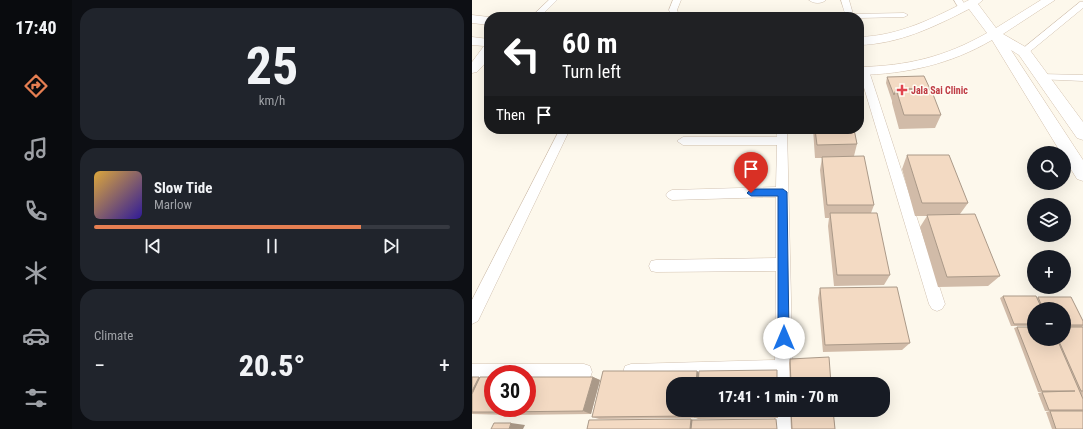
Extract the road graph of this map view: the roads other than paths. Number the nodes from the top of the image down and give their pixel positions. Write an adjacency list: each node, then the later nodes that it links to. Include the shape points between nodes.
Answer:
1 (553, 0): 9 (street)
2 (677, 0): 10 (street)
3 (813, 0): 4 (street)
4 (822, 0)
5 (845, 0): 11 (street)
6 (1049, 0): 16 (street)
7 (967, 3): 16 (street); 18 (street, via 934,23 873,42)
8 (1083, 4): 20 (street)
9 (540, 12)
10 (674, 12)
11 (849, 12)
12 (904, 15): 13 (street)
13 (864, 16)
14 (472, 19): 15 (street)
15 (484, 20)
16 (995, 35): 20 (street); 21 (street, via 939,61 906,68); 29 (street)
17 (472, 41): 19 (street)
18 (864, 41)
19 (484, 42)
20 (1024, 52): 23 (street)
21 (864, 71)
22 (864, 77): 34 (street)
23 (1040, 77): 24 (street); 25 (street)
24 (1083, 78)
25 (1081, 128)
26 (563, 134): 35 (street)
27 (782, 135): 28 (street); 30 (street)
28 (683, 141)
29 (1083, 174)
30 (783, 192): 31 (street); 32 (street)
31 (672, 195)
32 (783, 264): 33 (street); 39 (street)
33 (656, 266)
34 (937, 304)
35 (472, 316)
36 (584, 372): 38 (street)
37 (628, 372): 39 (street, via 693,369)
38 (472, 373)
39 (784, 376)
40 (784, 417): 41 (street)
41 (784, 429)

